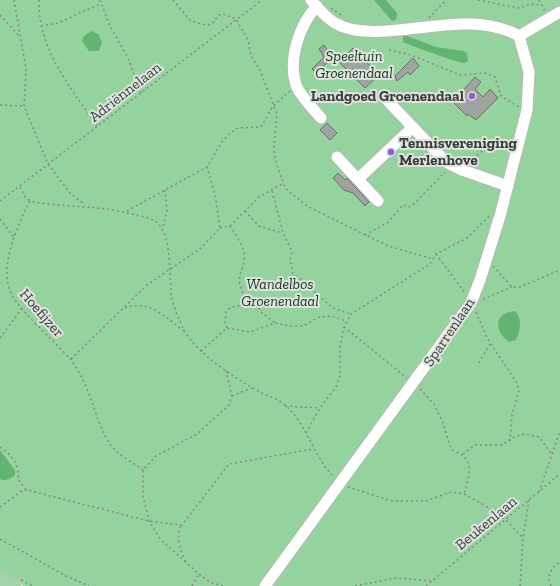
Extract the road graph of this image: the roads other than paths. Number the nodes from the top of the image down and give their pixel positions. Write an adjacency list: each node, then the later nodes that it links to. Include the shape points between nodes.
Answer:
1 (314, 3): 3 (street, via 336,24 348,29 372,31 476,24); 5 (street, via 294,56 296,87)
2 (560, 12): 3 (street)
3 (519, 36): 9 (street, Sparrenlaan, via 529,72 527,110)
4 (384, 98): 6 (street)
5 (321, 118)
6 (413, 127): 8 (street); 9 (street, via 446,162)
7 (338, 157): 8 (street)
8 (358, 179): 10 (street)
9 (508, 186): 13 (street, Sparrenlaan, via 471,303)
10 (378, 201)
11 (0, 580): 12 (main road)
12 (13, 586)
13 (265, 586)

